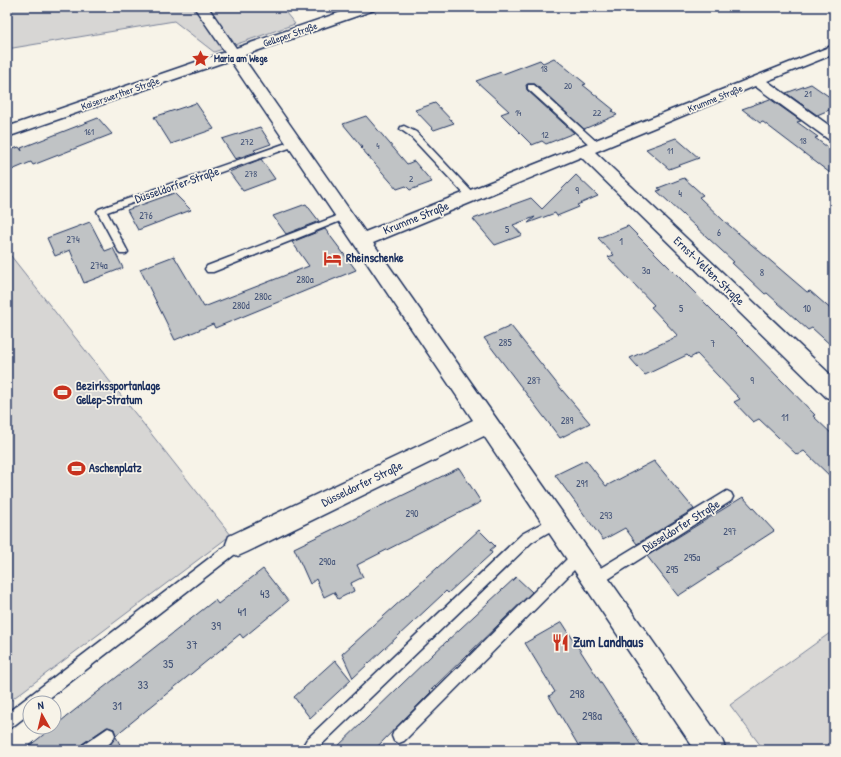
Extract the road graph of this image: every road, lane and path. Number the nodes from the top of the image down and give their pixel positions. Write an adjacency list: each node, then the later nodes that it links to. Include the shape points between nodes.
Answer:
1 (201, 7): 4 (street)
2 (369, 7): 4 (street, Gelleper Straße)
3 (834, 49): 5 (street, Krumme Straße)
4 (233, 54): 8 (street, Kaiserswerther Straße); 10 (street)
5 (757, 81): 9 (street); 11 (street, Krumme Straße)
6 (531, 87): 11 (lane)
7 (404, 129): 12 (lane, via 414,134)
8 (7, 132)
9 (834, 136)
10 (295, 143): 13 (street); 15 (lane, Düsseldorfer Straße, via 102,211)
11 (589, 148): 12 (street, Krumme Straße); 17 (street, Ernst-Velten-Straße)
12 (471, 196): 14 (street, Krumme Straße)
13 (346, 216): 14 (street); 16 (lane)
14 (362, 240): 18 (street)
15 (123, 252)
16 (210, 269)
17 (834, 391)
18 (487, 424): 20 (street); 21 (street, Düsseldorfer Straße)
19 (727, 497): 23 (lane, Düsseldorfer Straße)
20 (554, 522): 22 (street); 29 (lane, via 527,538)
21 (238, 544): 24 (lane)
22 (578, 557): 23 (street); 28 (lane)
23 (594, 580): 31 (street)
24 (43, 695)
25 (22, 711): 26 (lane)
26 (7, 722)
27 (108, 735): 30 (lane)
28 (399, 736)
29 (312, 744)
30 (88, 750)
31 (712, 750)

